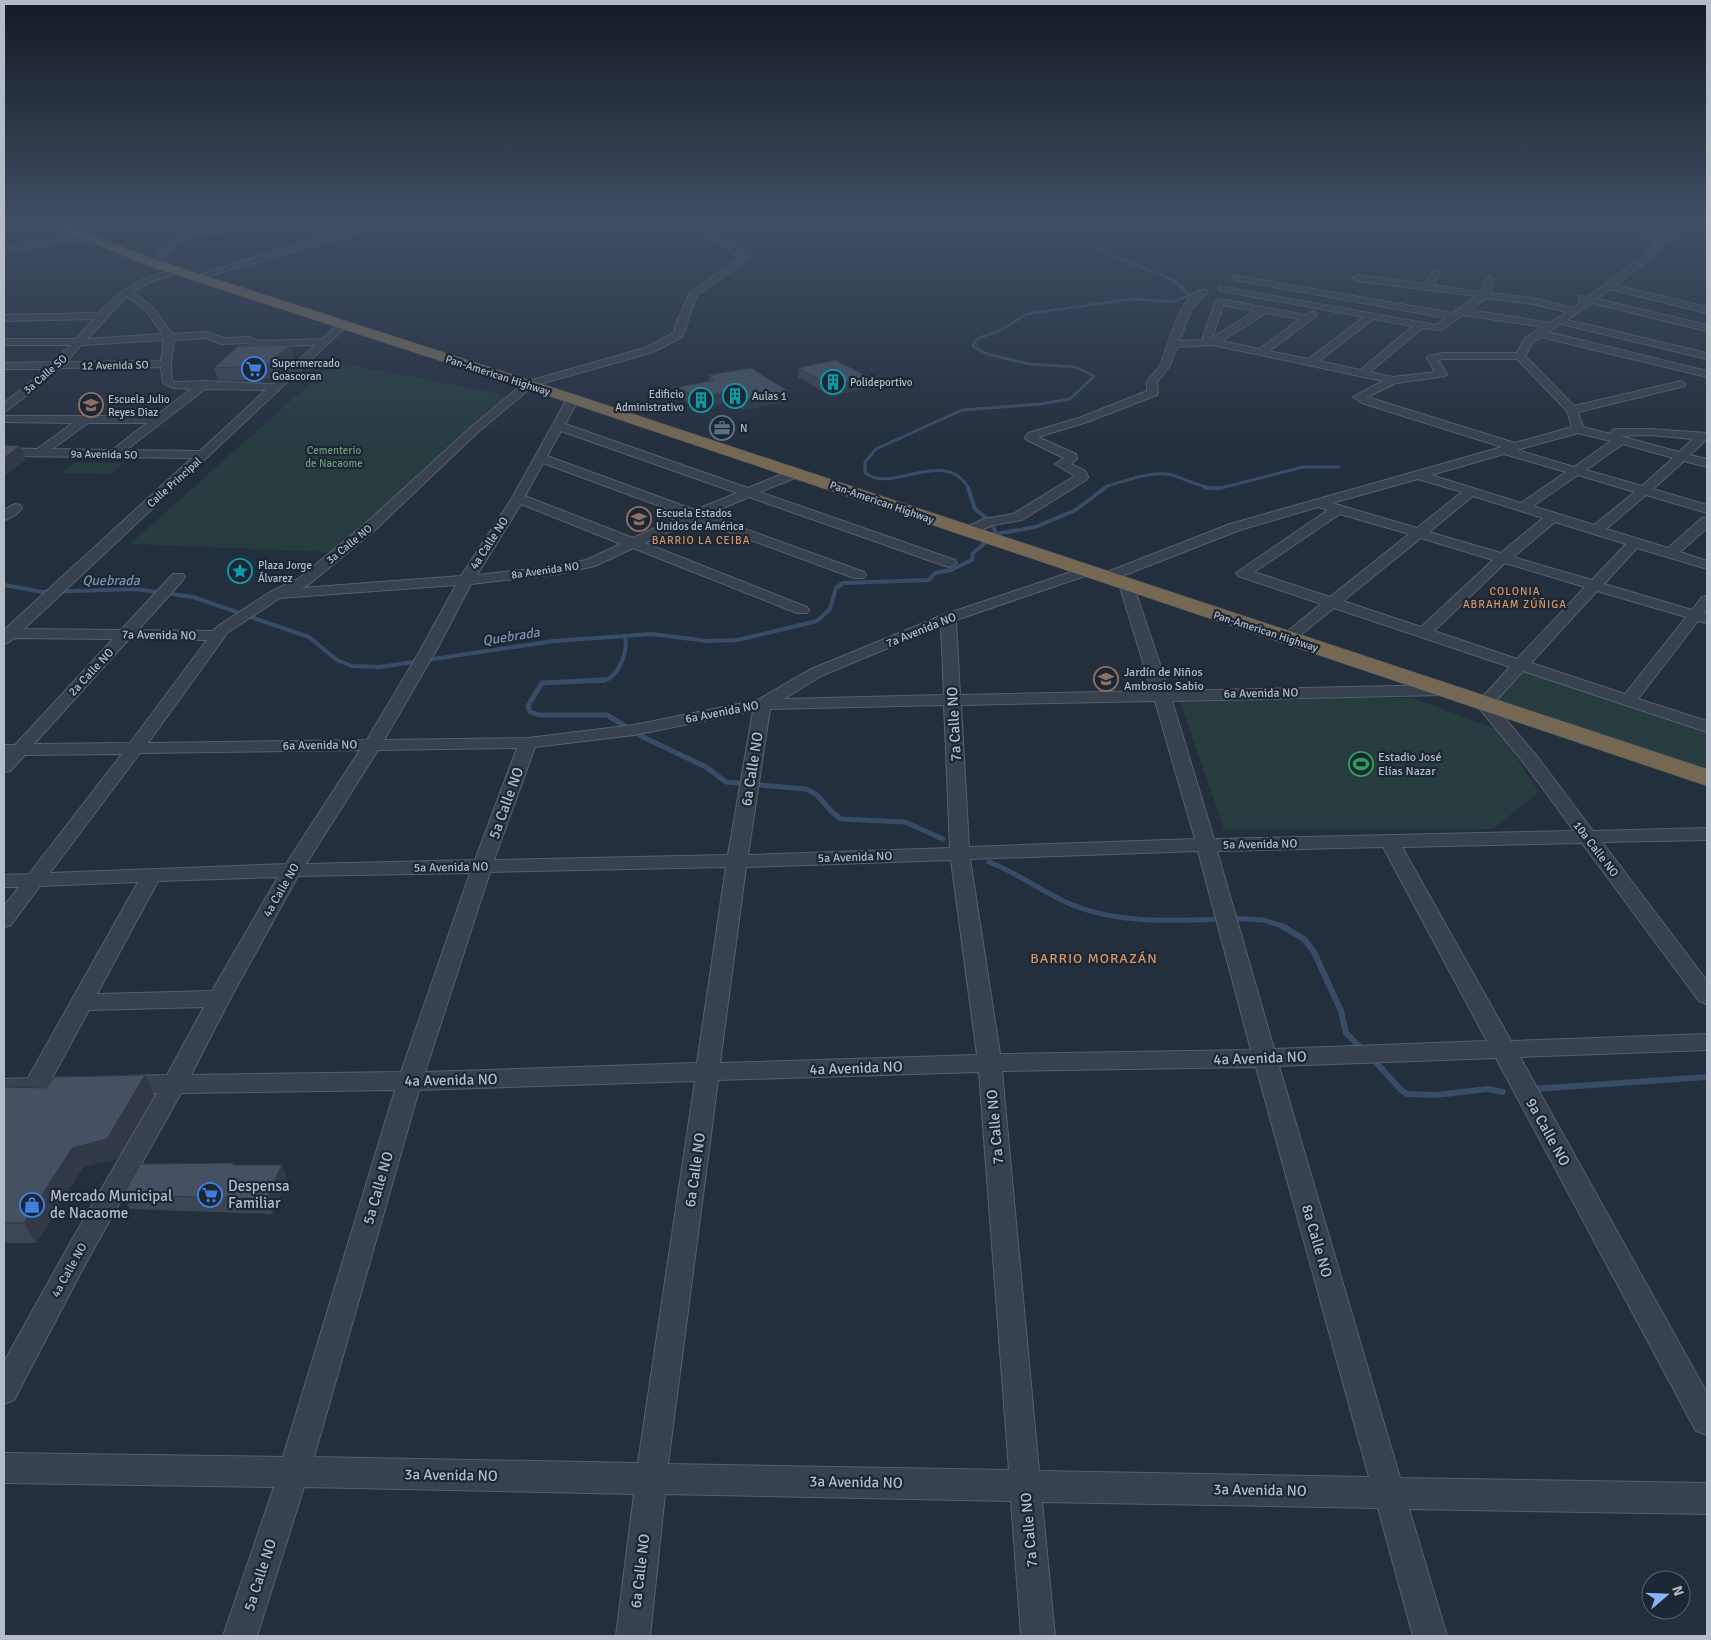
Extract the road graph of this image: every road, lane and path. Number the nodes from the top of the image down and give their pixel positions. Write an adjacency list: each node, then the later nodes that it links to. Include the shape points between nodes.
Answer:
1 (122, 297): 21 (street, 3a Calle SO)
2 (133, 297): 30 (street, via 149,308)
3 (256, 297): 26 (highway, Pan-American Highway)
4 (692, 297): 50 (street, via 679,335 649,350)
5 (1197, 297): 36 (street, via 1182,316)
6 (1267, 297): 16 (street)
7 (1354, 297): 20 (street)
8 (1483, 297): 20 (street)
9 (1497, 297): 15 (street)
10 (1537, 297): 15 (street)
11 (1571, 297): 14 (street)
12 (1595, 297): 14 (street)
13 (1651, 297): 18 (street)
14 (1591, 300): 19 (street); 28 (street)
15 (1533, 301): 19 (street)
16 (1322, 307): 22 (street); 24 (street)
17 (1264, 310): 24 (street); 34 (street); 34 (street, via 1220,302)
18 (1707, 310)
19 (1574, 312): 25 (street); 37 (street)
20 (1460, 314): 25 (street); 27 (street, via 1438,328)
21 (101, 316): 23 (street); 32 (street, 3a Calle SO)
22 (1371, 316): 27 (street); 42 (street)
23 (4, 318)
24 (1308, 318): 38 (street)
25 (1556, 323): 29 (street); 41 (street)
26 (343, 325): 33 (street, Calle Principal); 50 (highway, Pan-American Highway)
27 (1420, 325): 46 (street)
28 (1707, 328)
29 (1539, 333): 40 (street, via 1528,340); 48 (street)
30 (169, 337): 32 (street); 35 (street, via 207,335 221,341 249,340); 43 (street)
31 (4, 342): 32 (street)
32 (79, 342): 45 (street, 3a Calle SO)
33 (324, 342): 35 (street); 53 (street, Calle Principal)
34 (1209, 342): 36 (street); 38 (street)
35 (257, 344): 39 (street)
36 (1173, 344): 92 (street, via 1163,370 1152,382 1153,393 1149,396 1032,435 1031,438 1072,457 1061,464 1082,477 1017,516 988,522)
37 (1707, 348)
38 (1261, 352): 42 (street)
39 (238, 354)
40 (1520, 356): 49 (street, via 1432,358 1442,374); 58 (street)
41 (1707, 356)
42 (1311, 362): 46 (street)
43 (166, 364): 45 (street, 12 Avenida SO); 52 (street, via 167,381 173,385)
44 (4, 366): 45 (street, 12 Avenida SO)
45 (57, 366): 55 (street, 3a Calle SO)
46 (1363, 373): 49 (street)
47 (216, 374): 52 (street)
48 (1707, 374)
49 (1393, 380): 66 (street, via 1360,398)
50 (528, 384): 56 (highway, Pan-American Highway); 104 (street, 3a Calle NO, via 370,527 303,582)
51 (1681, 384): 58 (street)
52 (201, 386): 53 (street); 60 (street)
53 (275, 386): 70 (street, Calle Principal)
54 (4, 399): 55 (street)
55 (16, 399): 57 (street, 3a Calle SO)
56 (573, 399): 62 (street, 4a Calle NO); 75 (highway, Pan-American Highway)
57 (4, 408)
58 (1572, 410): 63 (street)
59 (4, 419): 61 (street)
60 (159, 419): 61 (street); 69 (street)
61 (85, 420): 68 (street)
62 (558, 426): 72 (street, 4a Calle NO); 78 (street)
63 (1578, 429): 64 (street); 65 (street); 66 (street, 7a Avenida NO)
64 (1705, 436): 71 (street)
65 (1621, 440): 71 (street); 74 (street)
66 (1509, 448): 74 (street); 76 (street, 7a Avenida NO)
67 (4, 452): 68 (street, 9a Avenida SO)
68 (39, 453): 69 (street, 9a Avenida SO)
69 (114, 454): 70 (street, 9a Avenida SO)
70 (203, 455): 112 (street, Calle Principal)
71 (1681, 456): 73 (street); 77 (street)
72 (540, 458): 80 (street, 4a Calle NO); 86 (street)
73 (1707, 463)
74 (1576, 471): 77 (street); 83 (street)
75 (796, 473): 78 (street, 8a Avenida NO); 92 (highway, Pan-American Highway)
76 (1419, 475): 79 (street); 81 (street, 7a Avenida NO)
77 (1644, 490): 85 (street); 90 (street)
78 (749, 492): 86 (street, 8a Avenida NO); 97 (street)
79 (1470, 492): 83 (street); 91 (street)
80 (518, 498): 93 (street); 102 (street, 4a Calle NO)
81 (1318, 503): 84 (street); 101 (street, 7a Avenida NO, via 1211,536)
82 (14, 508): 87 (street)
83 (1522, 508): 88 (street)
84 (1339, 509): 91 (street); 106 (street, via 1243,573)
85 (1707, 509)
86 (695, 515): 93 (street, 8a Avenida NO); 99 (street)
87 (4, 516)
88 (1551, 518): 90 (street); 96 (street)
89 (1707, 521): 95 (street)
90 (1594, 531): 94 (street)
91 (1420, 534): 96 (street); 106 (street)
92 (983, 536): 101 (highway, Pan-American Highway)
93 (633, 543): 102 (street, 8a Avenida NO, via 590,563 558,570); 107 (street)
94 (1634, 543): 95 (street); 103 (street)
95 (1670, 554): 98 (street)
96 (1502, 559): 103 (street); 110 (street)
97 (950, 563)
98 (1707, 565)
99 (859, 575)
100 (178, 577): 111 (street, 2a Calle NO)
101 (1106, 578): 109 (street, 7a Avenida NO); 114 (highway, Pan-American Highway); 117 (street, 8a Calle NO)
102 (466, 580): 104 (street, 8a Avenida NO); 124 (street, 4a Calle NO)
103 (1595, 586): 108 (street); 115 (street)
104 (275, 595): 113 (street, 3a Calle NO, via 223,629)
105 (1707, 600): 108 (street)
106 (1332, 602): 110 (street); 114 (street)
107 (802, 610)
108 (1701, 617): 119 (street)
109 (948, 618): 118 (street, 7a Calle NO); 120 (street, 7a Avenida NO, via 815,674)
110 (1424, 633): 115 (street)
111 (125, 634): 112 (street, 7a Avenida NO); 113 (street, 7a Avenida NO); 126 (street, 2a Calle NO)
112 (7, 636)
113 (218, 636): 125 (street, 3a Calle NO)
114 (1288, 638): 116 (highway, Pan-American Highway)
115 (1519, 665): 119 (street); 121 (street)
116 (1442, 690): 117 (street, 6a Avenida NO); 121 (highway, Pan-American Highway)
117 (1162, 695): 118 (street, 6a Avenida NO); 132 (street, 8a Calle NO)
118 (953, 700): 120 (street, 6a Avenida NO); 133 (street, 7a Calle NO)
119 (1628, 701): 122 (street)
120 (762, 704): 123 (street, 6a Avenida NO, via 634,730); 134 (street, 6a Calle NO)
121 (1484, 704): 128 (highway, Pan-American Highway); 130 (street, 10a Calle NO, via 1534,763)
122 (1707, 727)
123 (528, 743): 124 (street, 6a Avenida NO); 135 (street, 5a Calle NO)
124 (373, 744): 125 (street, 6a Avenida NO); 136 (street, 4a Calle NO)
125 (135, 748): 126 (street, 6a Avenida NO); 138 (street, 3a Calle NO)
126 (12, 750): 127 (street, 2a Calle NO)
127 (4, 767)
128 (1707, 778)
129 (1707, 834): 130 (street, 5a Avenida NO)
130 (1587, 837): 131 (street, 5a Avenida NO); 141 (street, 10a Calle NO)
131 (1390, 842): 132 (street, 5a Avenida NO); 145 (street, 9a Calle NO)
132 (1207, 845): 133 (street, 5a Avenida NO); 147 (street, 8a Calle NO)
133 (960, 854): 134 (street, 5a Avenida NO); 148 (street, 7a Calle NO)
134 (737, 861): 135 (street, 5a Avenida NO); 149 (street, 6a Calle NO)
135 (482, 867): 136 (street, 5a Avenida NO); 150 (street, 5a Calle NO)
136 (292, 870): 137 (street, 5a Avenida NO); 142 (street, 4a Calle NO)
137 (151, 876): 138 (street, 5a Avenida NO); 143 (street)
138 (33, 880): 139 (street, 5a Avenida NO); 140 (street)
139 (4, 881)
140 (4, 920)
141 (1707, 996)
142 (219, 999): 143 (street); 151 (street, 4a Calle NO)
143 (82, 1002): 152 (street)
144 (1707, 1042): 145 (street, 4a Avenida NO)
145 (1504, 1050): 146 (street, 4a Avenida NO); 155 (street, 9a Calle NO)
146 (1380, 1054): 147 (street, 4a Avenida NO)
147 (1265, 1058): 148 (street, 4a Avenida NO); 160 (street, 8a Calle NO)
148 (990, 1063): 149 (street, 4a Avenida NO); 159 (street, 7a Calle NO)
149 (708, 1073): 150 (street, 4a Avenida NO); 158 (street, 6a Calle NO)
150 (410, 1081): 151 (street, 4a Avenida NO); 157 (street, 5a Calle NO)
151 (175, 1084): 152 (street, 4a Avenida NO); 154 (street, 4a Calle NO)
152 (35, 1087): 153 (street, 4a Avenida NO)
153 (4, 1088)
154 (4, 1390)
155 (1707, 1421)
156 (4, 1468): 157 (street, 3a Avenida NO)
157 (294, 1472): 158 (street, 3a Avenida NO); 162 (street, 5a Calle NO)
158 (651, 1478): 159 (street, 3a Avenida NO); 163 (street, 6a Calle NO)
159 (1026, 1486): 160 (street, 3a Avenida NO); 164 (street, 7a Calle NO)
160 (1389, 1493): 161 (street, 3a Avenida NO); 165 (street, 8a Calle NO)
161 (1707, 1499)
162 (240, 1636)
163 (633, 1636)
164 (1038, 1636)
165 (1430, 1636)

